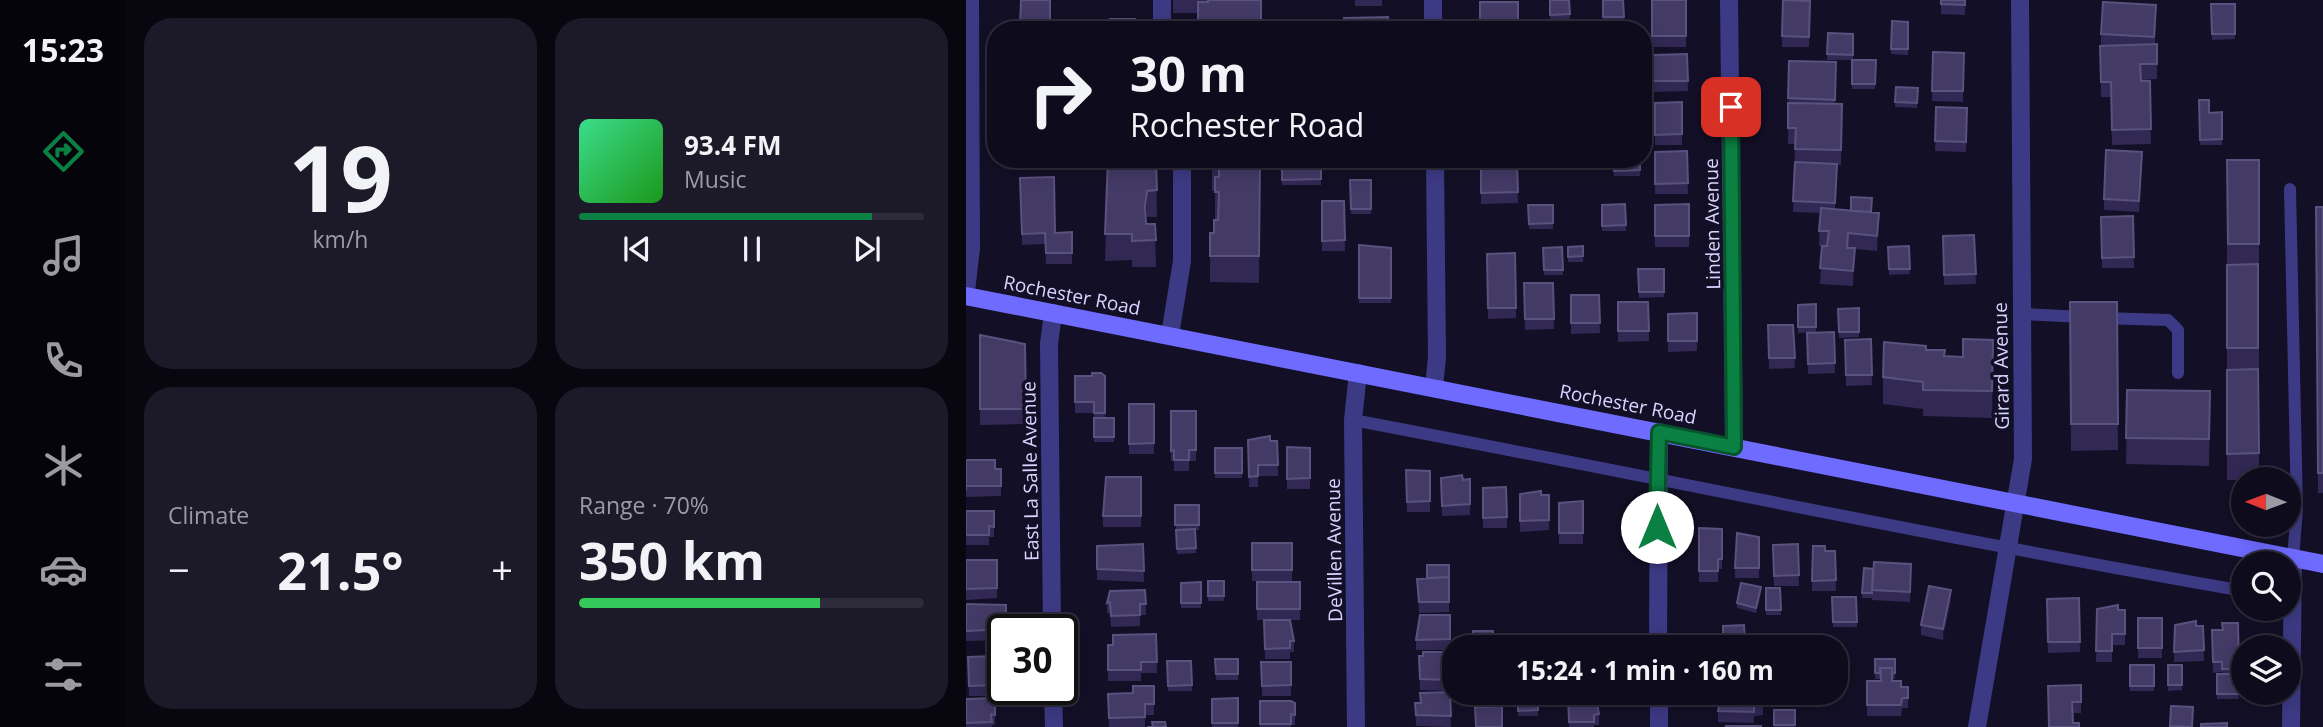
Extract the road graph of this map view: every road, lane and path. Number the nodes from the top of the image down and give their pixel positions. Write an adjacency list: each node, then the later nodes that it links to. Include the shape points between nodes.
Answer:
1 (970, 0): 11 (street, via 971,248)
2 (1162, 0): 6 (street)
3 (1433, 0): 7 (street)
4 (1730, 0): 20 (street, Linden Avenue)
5 (2020, 0): 13 (street, Girard Avenue)
6 (1161, 21)
7 (1433, 21)
8 (1182, 168): 14 (street, via 1182,261)
9 (1435, 168): 17 (street)
10 (2290, 189): 25 (lane, via 2297,509)
11 (966, 294): 12 (main road, Rochester Road)
12 (1053, 313): 14 (main road, Rochester Road); 29 (street, East La Salle Avenue, via 1049,344)
13 (2021, 314): 16 (lane, via 2168,320 2178,330); 22 (street, Girard Avenue, via 2023,459)
14 (1170, 335): 15 (main road, Rochester Road)
15 (1358, 373): 17 (main road, Rochester Road); 18 (street, DeVillen Avenue)
16 (2178, 373)
17 (1434, 387): 19 (main road, Rochester Road)
18 (1353, 420): 21 (lane); 35 (street, DeVillen Avenue)
19 (1659, 432): 20 (main road, Rochester Road); 21 (street)
20 (1734, 447): 22 (main road, Rochester Road)
21 (1657, 477): 23 (lane); 31 (street)
22 (2015, 503): 23 (street, Girard Avenue); 24 (main road, Rochester Road)
23 (2008, 550): 28 (lane); 37 (street, Girard Avenue)
24 (2258, 551)
25 (2294, 551)
26 (2301, 560): 27 (main road, Rochester Road)
27 (2323, 564)
28 (2231, 589)
29 (1052, 614)
30 (2290, 621): 38 (street)
31 (1658, 635)
32 (1053, 705): 34 (street)
33 (1659, 705): 36 (street)
34 (1054, 727)
35 (1356, 727)
36 (1659, 727)
37 (1977, 727)
38 (2291, 727)

